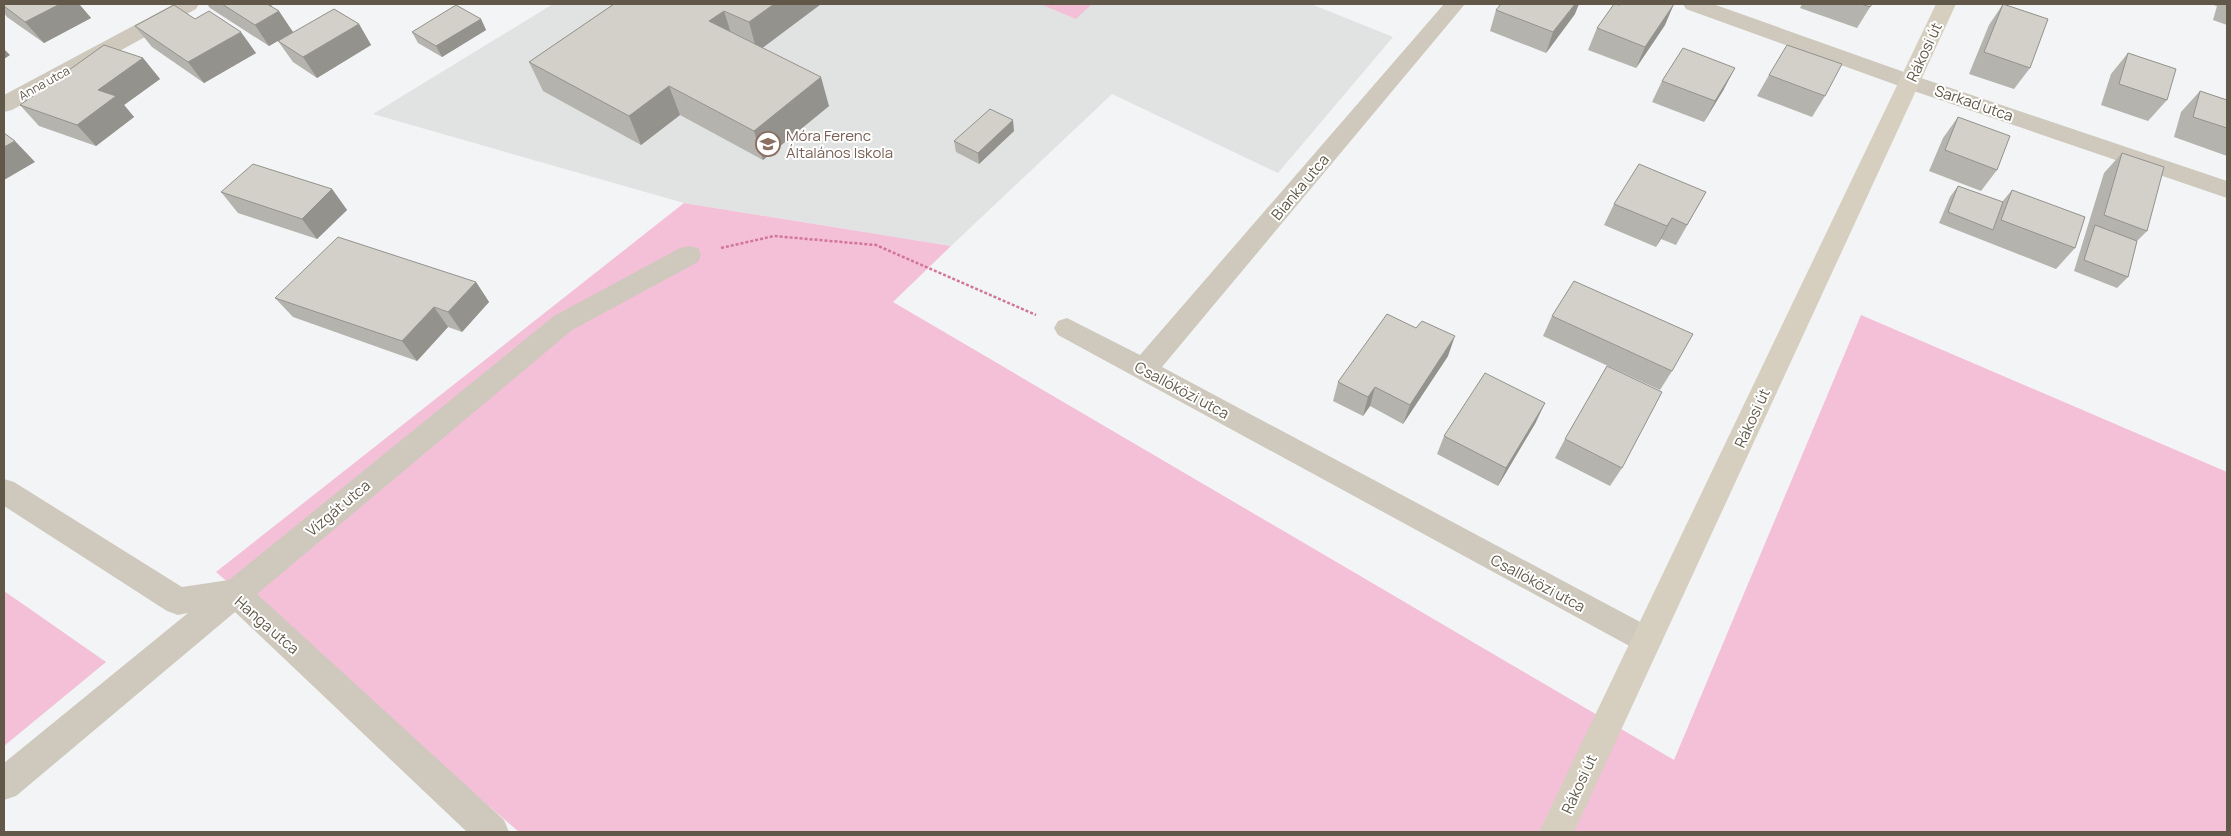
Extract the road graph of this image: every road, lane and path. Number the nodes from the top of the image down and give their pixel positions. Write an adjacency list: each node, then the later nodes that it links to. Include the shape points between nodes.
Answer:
1 (189, 4): 6 (street, Anna utca)
2 (1456, 4): 10 (street, Bianka utca)
3 (1693, 4): 5 (street, Sarkad utca)
4 (1946, 4): 5 (main road, Rákosi út)
5 (1910, 82): 7 (street, Sarkad utca); 13 (main road, Rákosi út)
6 (4, 105)
7 (2227, 190)
8 (689, 255): 9 (path, via 774,236 876,245); 12 (street, Vízgát utca, via 563,323)
9 (1066, 328): 10 (street, Csallóközi utca)
10 (1144, 370): 13 (street, Csallóközi utca)
11 (4, 491): 12 (street, Hanga utca, via 178,601)
12 (235, 594): 14 (street, Vízgát utca); 15 (street, Hanga utca)
13 (1646, 641): 16 (main road, Rákosi út)
14 (4, 784)
15 (492, 832)
16 (1556, 832)

